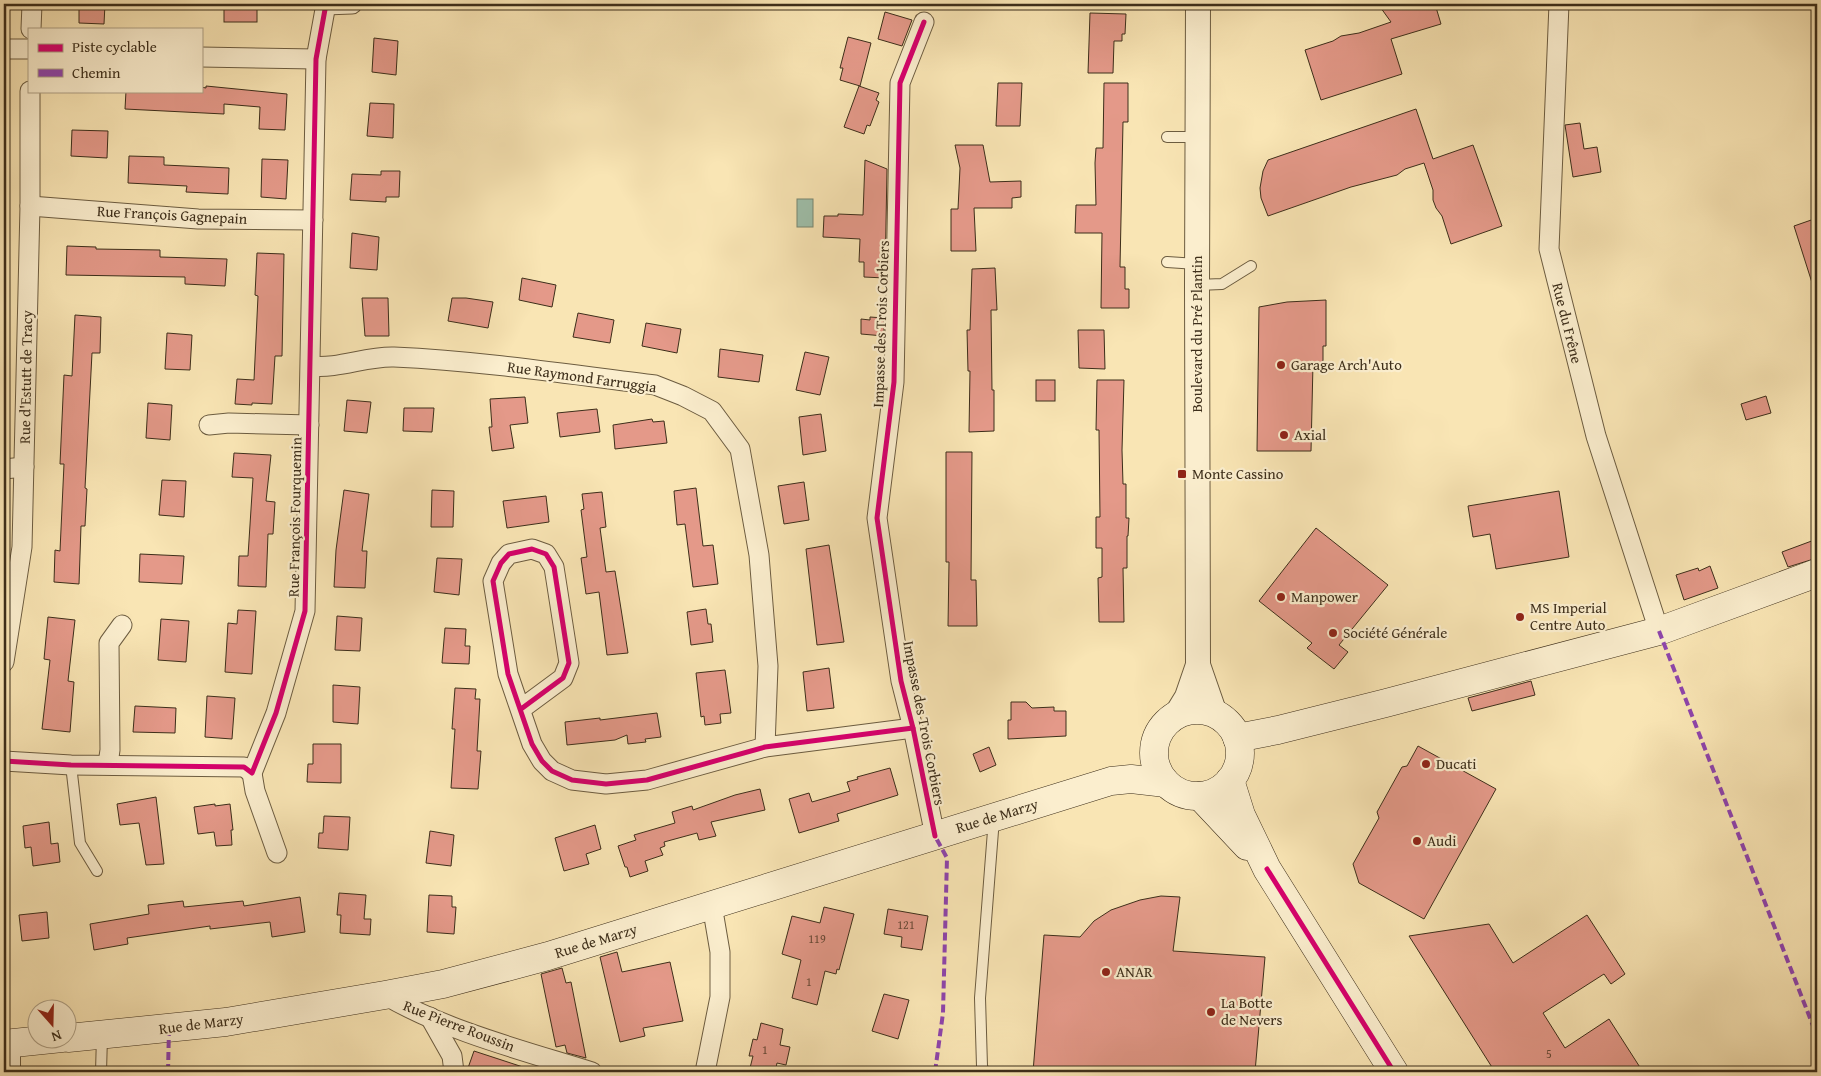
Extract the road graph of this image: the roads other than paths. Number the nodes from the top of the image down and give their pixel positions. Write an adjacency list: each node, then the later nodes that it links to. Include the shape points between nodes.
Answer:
1 (32, 4): 7 (street)
2 (326, 4): 3 (street, Rue François Fourquemin); 11 (street, Rue François Fourquemin)
3 (352, 4)
4 (1198, 4): 14 (street, Boulevard du Pré Plantin)
5 (1559, 4): 27 (street, Rue du Frêne, via 1549,249 1596,436)
6 (924, 22): 33 (street, Impasse des Trois Corbiers, via 900,83 894,382 877,518 901,681)
7 (31, 28)
8 (4, 49): 9 (street)
9 (28, 49)
10 (202, 57): 11 (street)
11 (316, 59): 16 (street, Rue François Fourquemin)
12 (30, 92): 15 (street, Rue d'Estutt de Tracy)
13 (1167, 137): 14 (lane)
14 (1197, 137): 19 (street, Boulevard du Pré Plantin)
15 (30, 206): 16 (street, Rue François Gagnepain, via 198,219); 23 (street, Rue d'Estutt de Tracy)
16 (313, 220): 20 (street, Rue François Fourquemin)
17 (1167, 262): 19 (lane)
18 (1251, 266): 19 (lane, via 1222,284)
19 (1197, 275): 29 (street, Boulevard du Pré Plantin)
20 (311, 366): 22 (street, Rue François Fourquemin); 35 (street, Rue Raymond Farruggia, via 390,357 451,360 655,385 712,411 740,449 759,555 768,666)
21 (209, 425): 22 (street)
22 (309, 425): 40 (street, Rue François Fourquemin, via 305,611 276,713)
23 (24, 467): 24 (street); 28 (street, Rue d'Estutt de Tracy, via 22,547)
24 (4, 469)
25 (1817, 573): 27 (main road)
26 (122, 625): 38 (street, via 109,643)
27 (1660, 631): 34 (main road, via 1358,710)
28 (4, 662)
29 (1198, 665): 31 (street, Boulevard du Pré Plantin); 32 (street, Boulevard du Pré Plantin, via 1187,697)
30 (521, 709): 30 (street, via 508,674 492,581 509,554 532,549 546,554 554,567 569,663 563,678); 35 (street, via 532,744 542,761 552,771 572,780 606,784 647,780)
31 (1215, 714): 32 (main road, via 1189,711); 34 (main road, via 1224,720)
32 (1176, 716): 36 (main road, via 1165,724)
33 (913, 728): 35 (street); 46 (street, Impasse des Trois Corbiers)
34 (1237, 738): 41 (main road, via 1237,767)
35 (765, 747)
36 (1154, 748): 42 (main road, Rue de Marzy); 43 (main road, via 1156,767)
37 (4, 761): 39 (street)
38 (108, 764): 39 (street); 40 (street, via 244,767)
39 (71, 765): 49 (lane, via 80,843)
40 (252, 773): 47 (street, via 255,791)
41 (1230, 780): 44 (main road, via 1222,788); 48 (main road, via 1241,814)
42 (1111, 781): 43 (main road, Rue de Marzy, via 1131,779); 45 (main road, Rue de Marzy)
43 (1166, 783): 44 (main road, via 1176,791)
44 (1200, 796): 48 (main road)
45 (994, 817): 46 (main road, Rue de Marzy); 63 (lane, via 980,998)
46 (935, 836): 50 (main road, Rue de Marzy)
47 (277, 853)
48 (1267, 869): 64 (main road)
49 (97, 871)
50 (712, 905): 51 (main road, Rue de Marzy, via 548,956 443,984); 62 (street, via 720,952 720,997)
51 (385, 995): 52 (street, Rue Pierre Roussin); 54 (main road, Rue de Marzy, via 226,1022)
52 (430, 1017): 53 (street, Rue Pierre Roussin); 58 (street)
53 (469, 1033): 58 (street); 61 (street, Rue Pierre Roussin)
54 (102, 1035): 55 (main road, Rue de Marzy); 60 (lane)
55 (78, 1037)
56 (28, 1042): 57 (main road)
57 (9, 1044): 59 (lane)
58 (453, 1064)
59 (15, 1072)
60 (101, 1072)
61 (592, 1072)
62 (705, 1072)
63 (984, 1072)
64 (1394, 1072)

